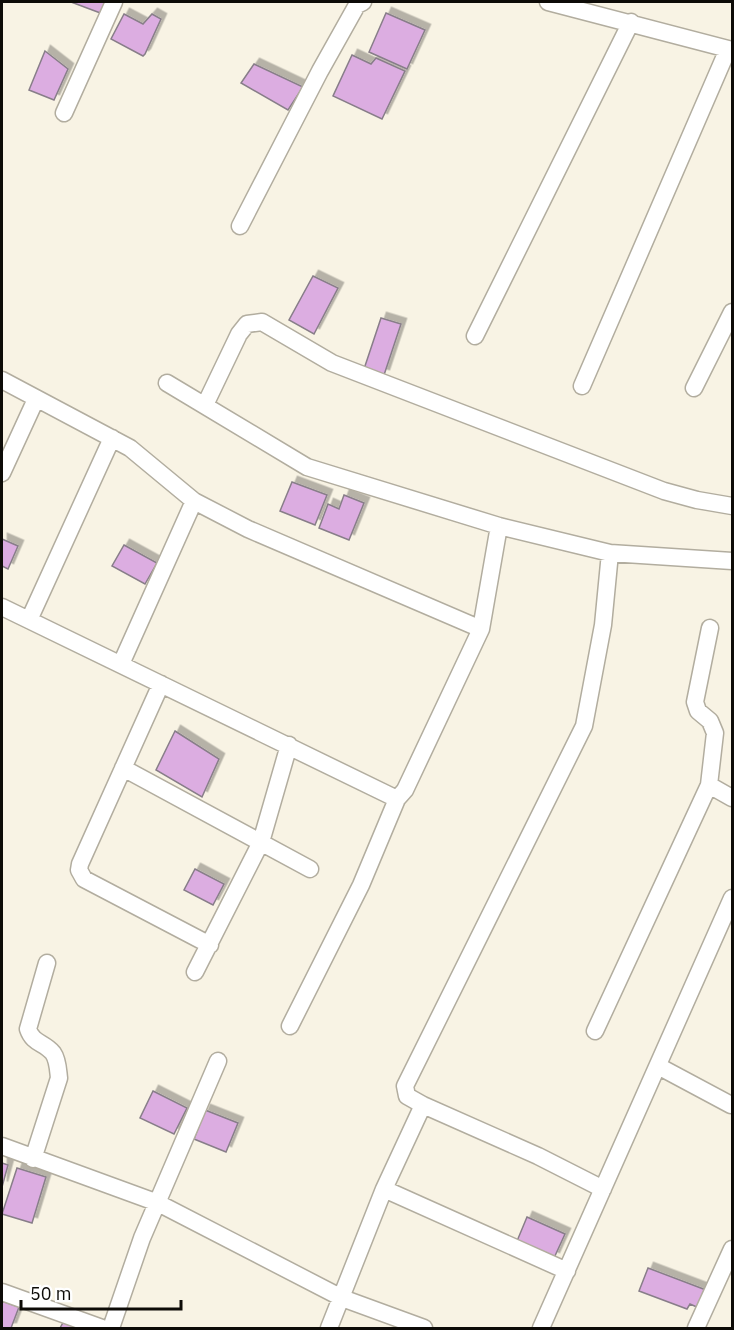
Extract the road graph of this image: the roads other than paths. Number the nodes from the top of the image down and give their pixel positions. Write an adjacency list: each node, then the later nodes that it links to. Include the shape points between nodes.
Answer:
1 (114, 2): 6 (street)
2 (363, 2): 7 (street, via 357,4 320,71)
3 (548, 2): 4 (street)
4 (630, 22): 5 (street); 9 (street)
5 (730, 49): 12 (street)
6 (64, 113)
7 (240, 226)
8 (732, 312): 13 (street)
9 (475, 336)
10 (2, 380): 14 (street)
11 (167, 383): 15 (street)
12 (582, 386)
13 (694, 388)
14 (36, 399): 16 (street); 17 (street)
15 (205, 405): 19 (street, via 239,334 247,324 262,322 332,363 664,491); 20 (street, via 307,467)
16 (112, 438): 18 (street, via 130,448); 24 (street)
17 (2, 473)
18 (194, 501): 26 (street, via 248,529); 27 (street)
19 (732, 506)
20 (499, 526): 21 (street); 26 (street)
21 (610, 553): 22 (street); 44 (street, via 603,625 584,726 405,1086 407,1096)
22 (732, 561)
23 (2, 608): 24 (street)
24 (29, 620): 27 (street)
25 (710, 628): 31 (street, via 695,702 715,733)
26 (481, 629): 33 (street)
27 (121, 664): 28 (street)
28 (161, 684): 29 (street); 30 (street)
29 (289, 745): 33 (street); 34 (street)
30 (123, 768): 34 (street); 37 (street, via 79,870 84,879)
31 (709, 785): 32 (street); 41 (street)
32 (732, 798)
33 (398, 799): 40 (street, via 361,885)
34 (261, 842): 35 (street); 37 (street)
35 (310, 869)
36 (732, 898): 43 (street)
37 (210, 945): 39 (street)
38 (47, 963): 47 (street, via 28,1029 31,1037 54,1054 59,1078)
39 (195, 972)
40 (290, 1026)
41 (595, 1031)
42 (218, 1061): 50 (street)
43 (658, 1066): 45 (street); 49 (street)
44 (423, 1105): 48 (street); 49 (street)
45 (731, 1105)
46 (2, 1146): 47 (street)
47 (33, 1159): 50 (street)
48 (384, 1189): 52 (street); 54 (street)
49 (603, 1190): 52 (street)
50 (158, 1203): 54 (street); 56 (street)
51 (732, 1249): 60 (street)
52 (567, 1271): 59 (street)
53 (2, 1292): 55 (street)
54 (342, 1298): 57 (street); 58 (street)
55 (102, 1329)
56 (111, 1329)
57 (329, 1329)
58 (424, 1329)
59 (541, 1329)
60 (696, 1329)

